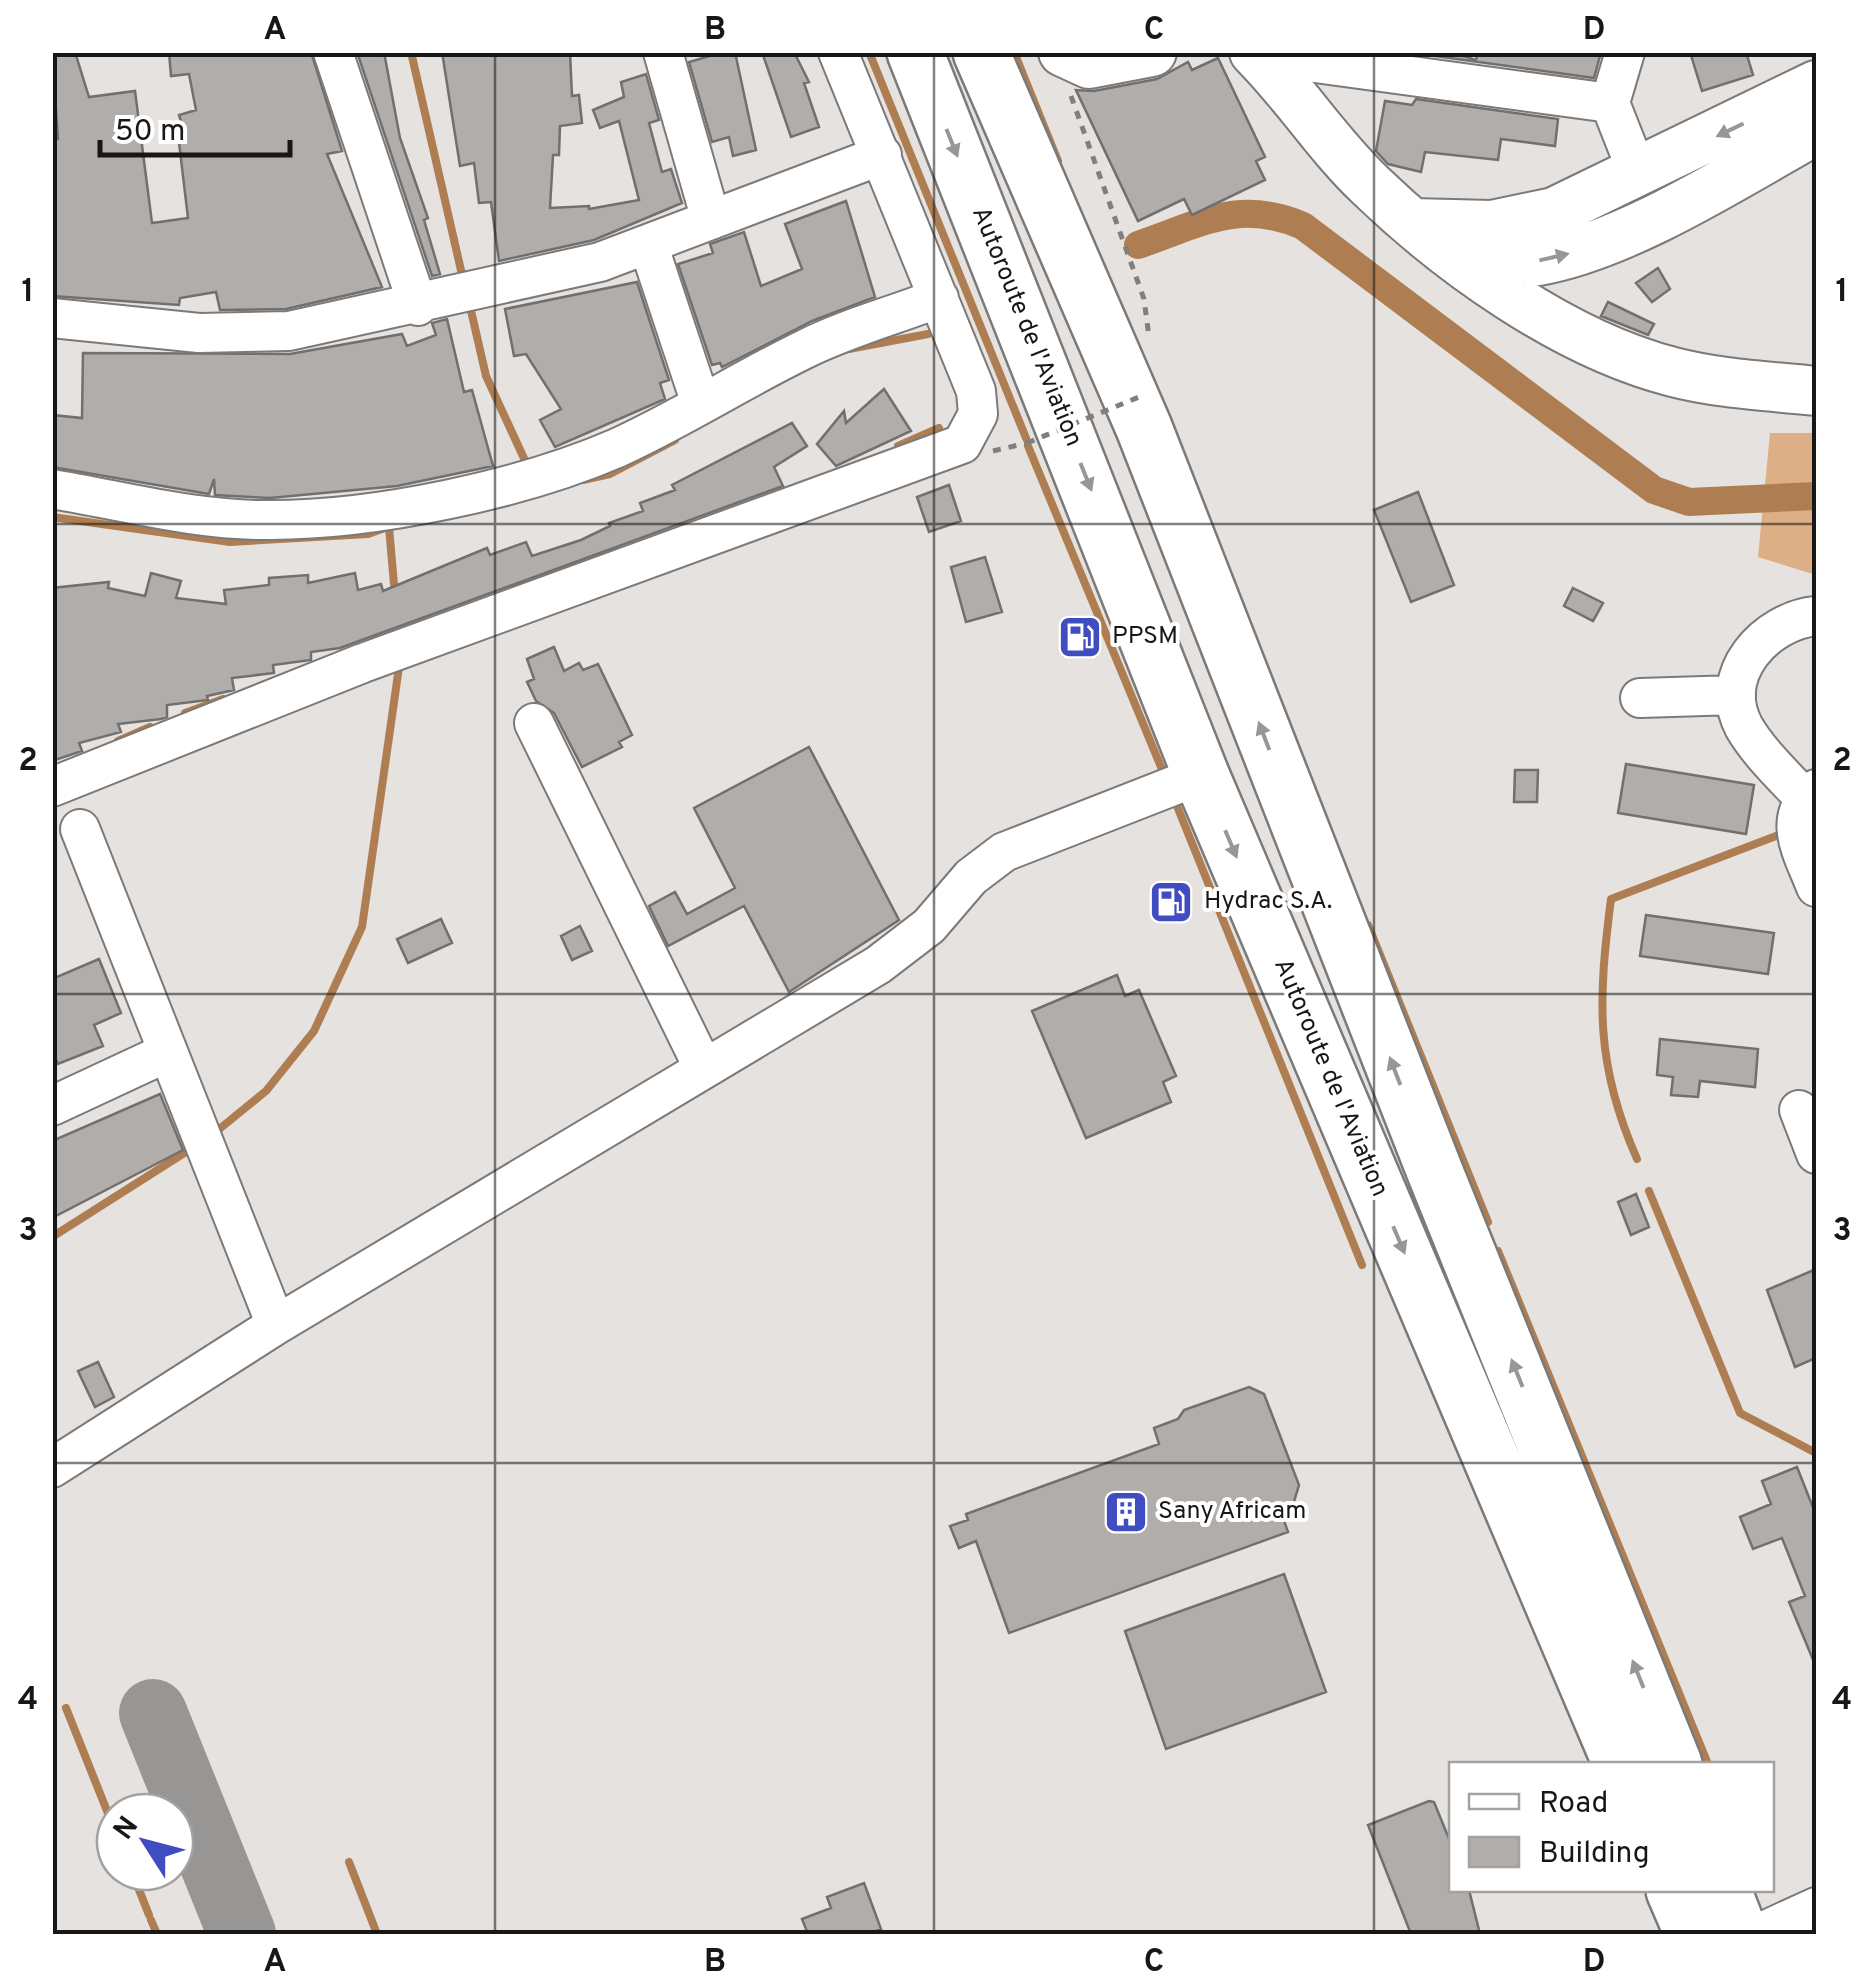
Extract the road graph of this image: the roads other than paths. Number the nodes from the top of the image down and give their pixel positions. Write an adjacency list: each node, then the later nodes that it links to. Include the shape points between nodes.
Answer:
1 (333, 52): 20 (street)
2 (663, 52): 15 (street)
3 (838, 52): 13 (street)
4 (915, 52): 29 (highway, Autoroute de l'Aviation, one-way to 29)
5 (981, 52): 42 (highway, one-way to 5, via 1144,428)
6 (1152, 52): 8 (main road, via 1089,64)
7 (1625, 52): 11 (street)
8 (1064, 53)
9 (1256, 54): 11 (street); 16 (main road, via 1325,138)
10 (1816, 85): 14 (main road, one-way to 14)
11 (1610, 102): 14 (street)
12 (1816, 130): 18 (main road, one-way to 12, via 1506,263 1568,254 1720,184)
13 (882, 155): 15 (street); 19 (street)
14 (1638, 174): 16 (main road, via 1524,222)
15 (711, 220): 17 (street)
16 (1412, 223): 18 (main road)
17 (648, 244): 20 (street); 23 (street)
18 (1458, 259): 22 (main road, via 1618,354 1674,372)
19 (939, 298): 23 (street, via 809,347); 30 (street, via 976,390 978,414 962,444 363,663)
20 (448, 299): 21 (street, via 289,331 200,333)
21 (52, 318)
22 (1816, 391)
23 (701, 404): 24 (street, via 565,467 325,519 180,513)
24 (52, 490)
25 (1816, 616): 26 (street, via 1774,630 1751,650)
26 (1736, 695): 27 (street); 31 (street, via 1743,724)
27 (1640, 698)
28 (534, 723): 35 (street)
29 (1201, 776): 35 (street, via 1004,852 878,966); 41 (highway, Autoroute de l'Aviation, one-way to 41)
30 (52, 787)
31 (1810, 794): 33 (street, via 1795,816 1795,833)
32 (80, 829): 34 (street)
33 (1816, 887)
34 (168, 1052): 36 (street); 39 (street)
35 (704, 1069): 39 (street)
36 (52, 1106)
37 (1799, 1110): 38 (street)
38 (1816, 1154)
39 (276, 1325): 40 (street)
40 (52, 1468)
41 (1620, 1762)
42 (1673, 1762)
43 (1675, 1892): 46 (highway)
44 (1725, 1892): 47 (highway)
45 (1816, 1907): 48 (street)
46 (1693, 1934)
47 (1740, 1934)
48 (1757, 1934)

